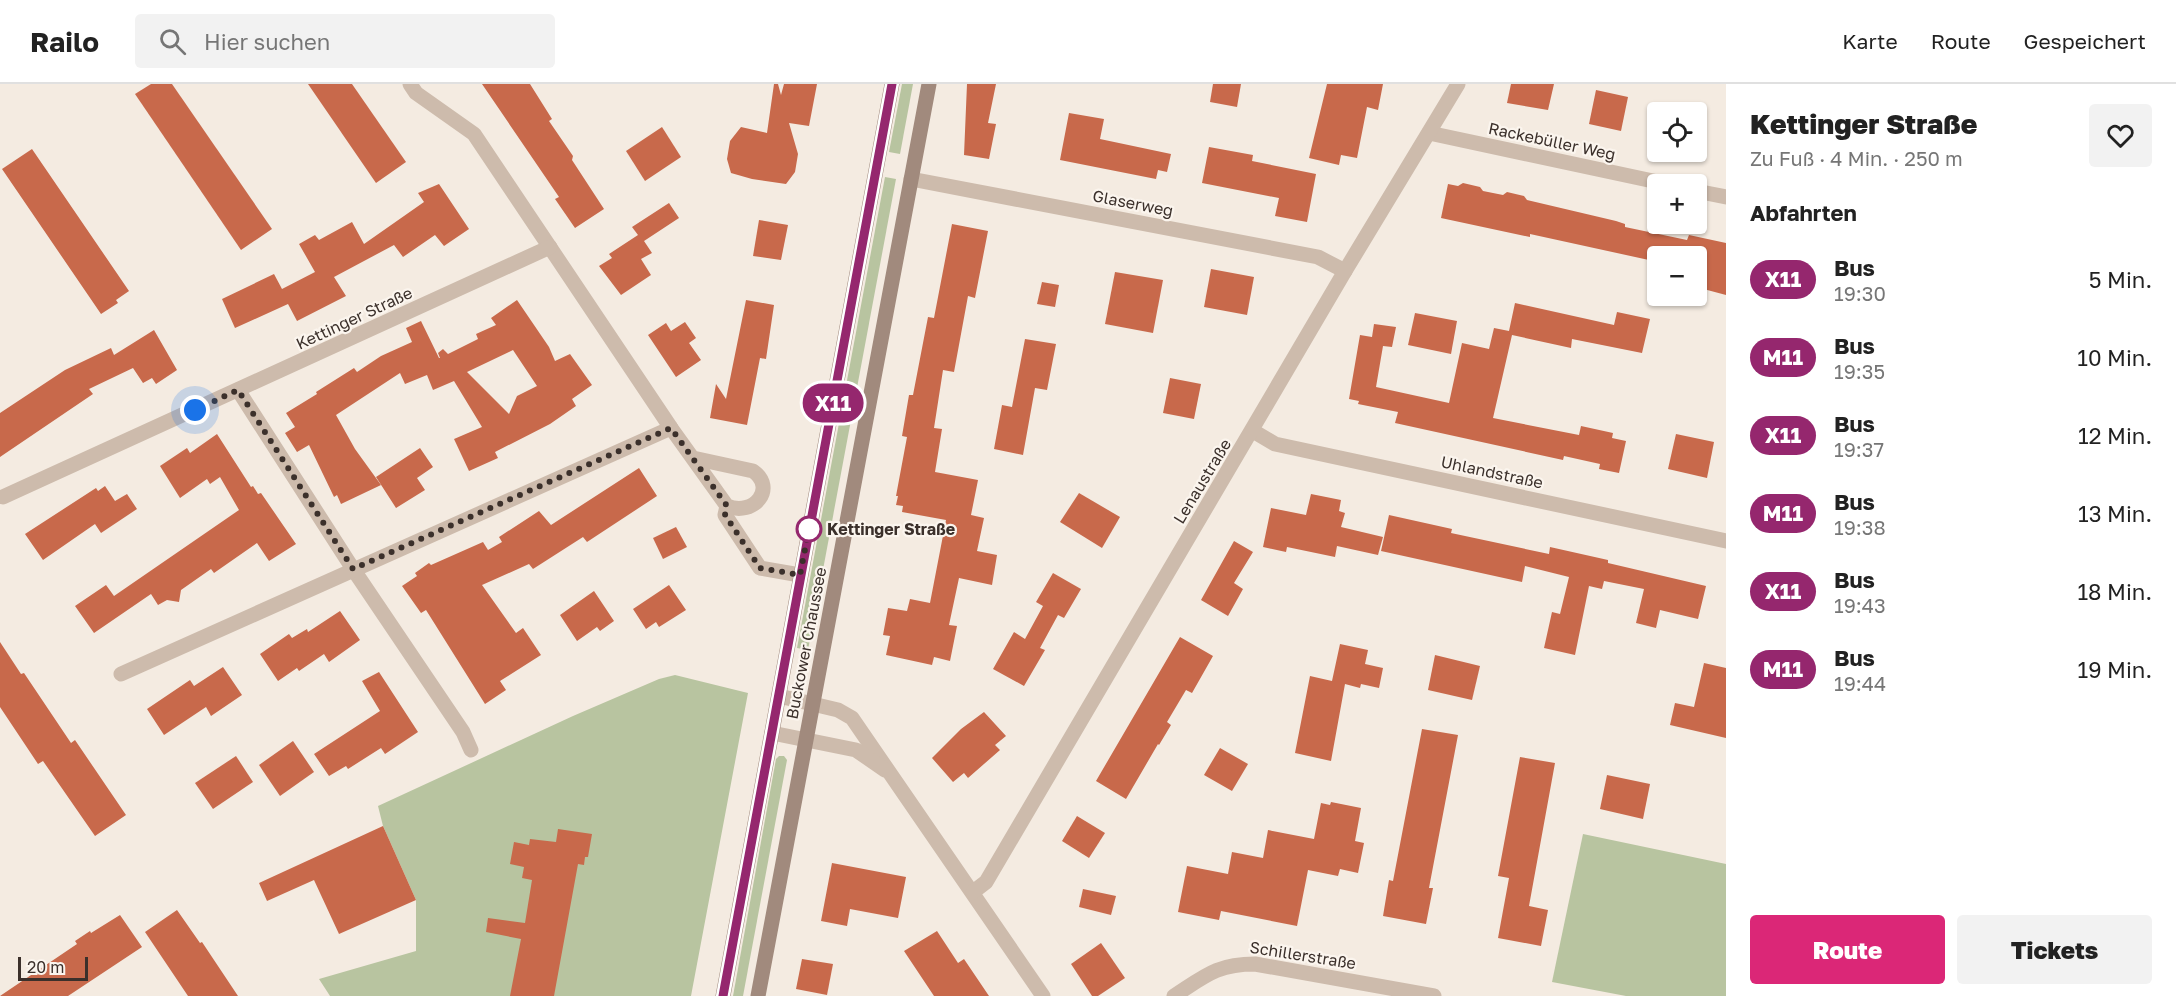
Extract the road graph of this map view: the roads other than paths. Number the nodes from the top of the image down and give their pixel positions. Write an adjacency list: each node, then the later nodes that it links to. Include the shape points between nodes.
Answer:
1 (410, 84): 10 (street, via 416,93 474,134)
2 (892, 84): 20 (main road, Buckower Chaussee)
3 (928, 84): 6 (main road, Buckower Chaussee)
4 (1458, 84): 5 (street, Lenaustraße)
5 (1429, 133): 7 (street, Rackebüller Weg); 11 (street, Lenaustraße)
6 (911, 179): 11 (street, Glaserweg, via 1318,257); 23 (main road, Buckower Chaussee)
7 (1647, 180)
8 (1707, 193): 9 (street)
9 (1726, 197)
10 (550, 248): 12 (street, Kettinger Straße); 13 (street)
11 (1345, 271): 14 (street, Lenaustraße)
12 (238, 390): 16 (street, Kettinger Straße); 19 (street)
13 (671, 428): 15 (street); 19 (street)
14 (1253, 431): 18 (street, Uhlandstraße, via 1275,444); 28 (street, Lenaustraße, via 986,882)
15 (693, 458): 17 (street); 17 (street, via 753,471 760,476 761,496 754,505 737,510)
16 (3, 497)
17 (727, 506): 20 (street, via 725,515 760,568)
18 (1726, 541)
19 (353, 569): 21 (street); 26 (street, via 463,732)
20 (800, 575): 22 (main road, Buckower Chaussee)
21 (121, 674)
22 (779, 696): 23 (street); 24 (main road, Buckower Chaussee)
23 (813, 702): 25 (main road, Buckower Chaussee); 27 (street, via 852,718)
24 (772, 733): 25 (street); 29 (main road, Buckower Chaussee)
25 (806, 739): 27 (street, via 856,750); 30 (main road, Buckower Chaussee)
26 (471, 750)
27 (892, 774): 28 (street)
28 (973, 892): 31 (street)
29 (723, 996)
30 (758, 996)
31 (1043, 996)
32 (1174, 996): 33 (street, Schillerstraße, via 1233,964 1255,964)
33 (1434, 996)

